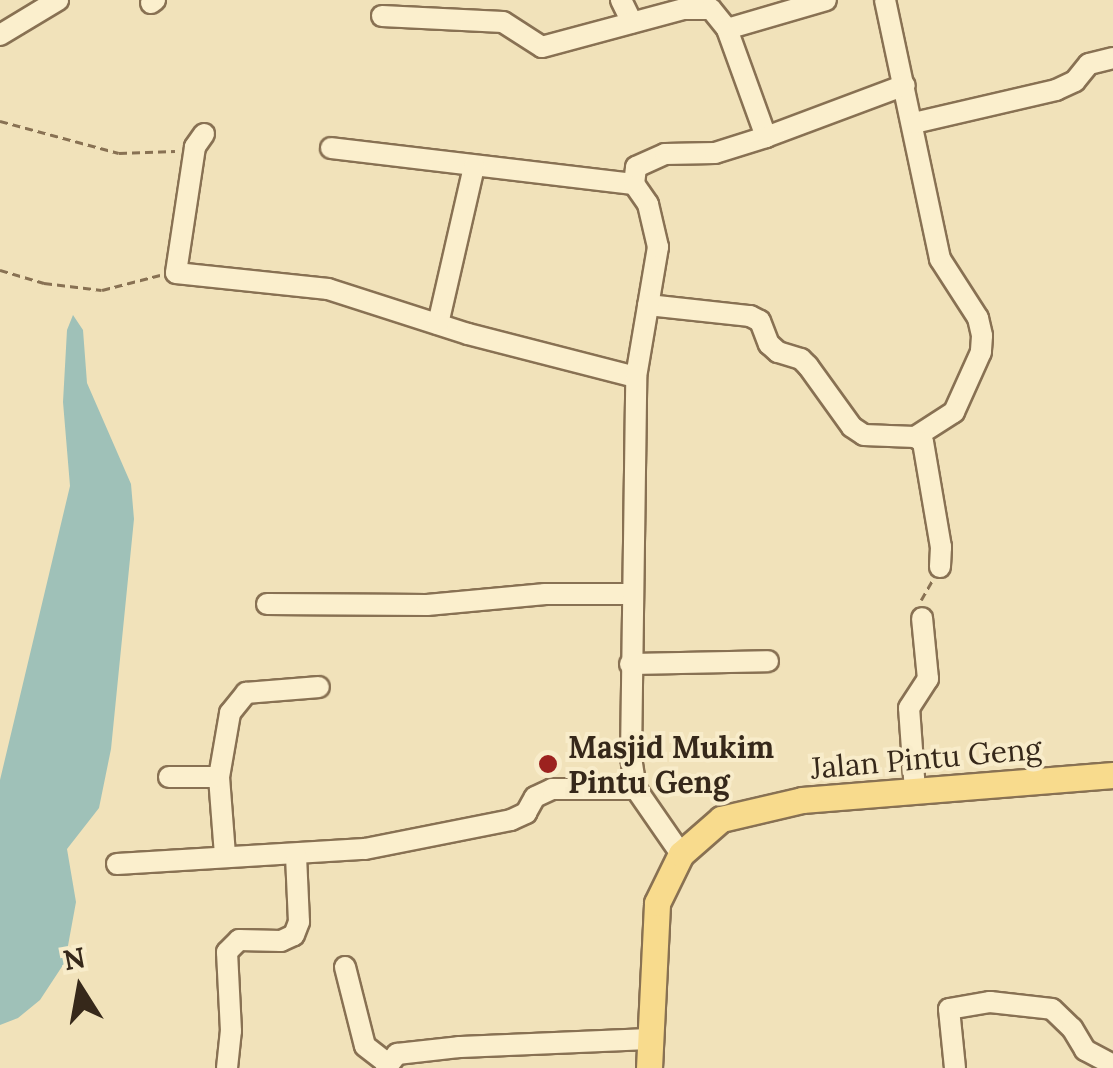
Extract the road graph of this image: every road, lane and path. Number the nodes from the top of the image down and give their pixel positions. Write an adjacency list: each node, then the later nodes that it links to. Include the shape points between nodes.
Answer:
1 (58, 0): 8 (street)
2 (621, 0): 6 (street)
3 (826, 0): 7 (street)
4 (885, 0): 10 (street)
5 (382, 16): 6 (street, via 503,22 542,47)
6 (632, 24): 7 (street, via 702,6 718,12)
7 (727, 29): 14 (street)
8 (0, 35)
9 (1113, 58): 12 (street, via 1089,64 1056,90)
10 (906, 85): 12 (street); 14 (street)
11 (0, 121): 13 (path, via 120,153 167,154)
12 (914, 123): 23 (street, via 940,259 978,318 982,336 954,412)
13 (201, 136): 19 (street)
14 (766, 137): 17 (street, via 714,153 647,159 636,167)
15 (331, 148): 16 (street)
16 (474, 167): 17 (street); 21 (street)
17 (634, 184): 20 (street, via 648,204 658,248)
18 (0, 270): 19 (path, via 102,290)
19 (176, 273): 21 (street, via 328,289)
20 (648, 305): 22 (street); 23 (street, via 750,316 778,352 808,366 852,427 864,435)
21 (438, 324): 22 (street)
22 (636, 377): 25 (street)
23 (914, 437): 24 (street, via 929,454)
24 (940, 567): 27 (path, via 921,598)
25 (630, 594): 26 (street, via 426,606); 29 (street)
26 (267, 604)
27 (922, 618): 35 (street, via 928,680 909,708)
28 (768, 662): 29 (street)
29 (630, 664): 34 (street)
30 (319, 688): 33 (street, via 246,693 230,713)
31 (1113, 775): 35 (main road, Jalan Pintu Geng)
32 (169, 776): 33 (street)
33 (219, 776): 38 (street)
34 (636, 789): 36 (street, via 552,789 511,820 365,849); 37 (street)
35 (915, 791): 37 (main road, Jalan Pintu Geng, via 748,810 722,819)
36 (296, 854): 38 (street); 44 (street, via 294,934 281,941 239,940 227,952)
37 (681, 854): 41 (main road, Jalan Pintu Geng, via 656,902)
38 (225, 855): 39 (street)
39 (117, 864)
40 (345, 967): 43 (street, via 366,1046)
41 (650, 1039): 43 (street, via 459,1047 397,1054); 45 (main road, Jalan Pintu Geng)
42 (1113, 1065): 46 (street, via 1085,1050 1052,1009 990,1002 949,1009)
43 (387, 1066)
44 (227, 1068)
45 (649, 1068)
46 (955, 1068)

